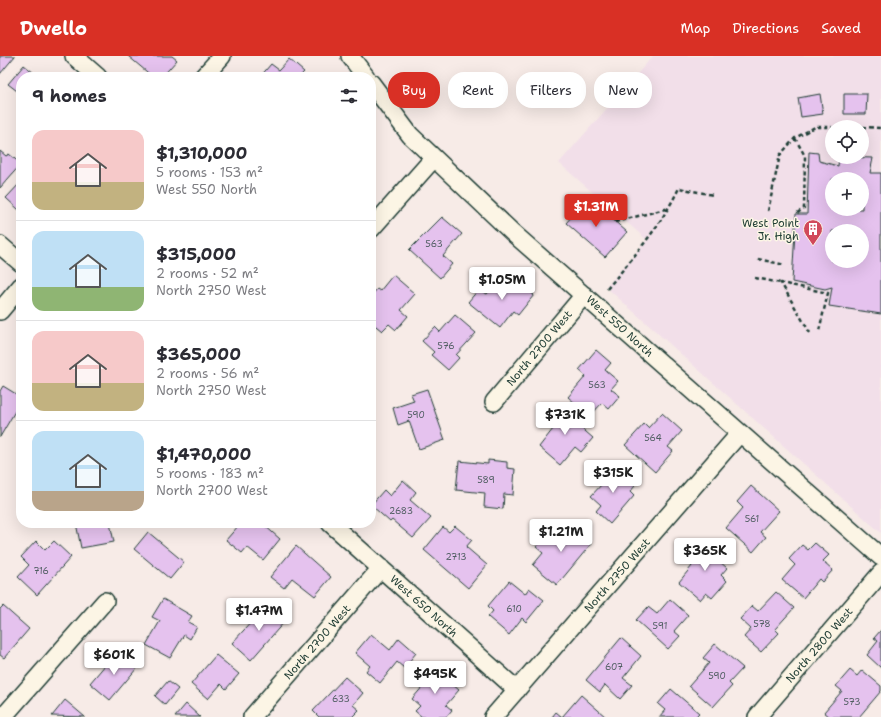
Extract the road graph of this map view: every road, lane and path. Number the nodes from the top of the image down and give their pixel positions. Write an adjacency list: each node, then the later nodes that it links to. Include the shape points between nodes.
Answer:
1 (74, 56): 4 (street)
2 (222, 56): 5 (street)
3 (350, 56): 6 (street)
4 (92, 72)
5 (208, 72)
6 (362, 72)
7 (376, 90): 12 (street, West 550 North, via 410,135)
8 (825, 127): 11 (path, via 815,127)
9 (869, 127): 10 (path)
10 (881, 128)
11 (795, 138): 15 (path, via 780,155); 16 (path, via 805,156 804,208)
12 (433, 159): 18 (street); 27 (street, West 550 North)
13 (713, 195): 14 (path, via 679,188)
14 (670, 208): 17 (path); 25 (path, via 650,237)
15 (768, 211)
16 (796, 214)
17 (615, 222)
18 (376, 223)
19 (0, 245): 20 (street)
20 (16, 259)
21 (758, 259): 22 (path)
22 (785, 265)
23 (755, 278): 24 (path)
24 (781, 283): 29 (path, via 828,293); 30 (path)
25 (607, 289)
26 (16, 292): 28 (street)
27 (584, 295): 31 (street, North 2700 West); 32 (street, West 550 North)
28 (0, 311)
29 (819, 331)
30 (810, 333)
31 (494, 402)
32 (740, 434): 34 (street, West 550 North); 38 (street, North 2750 West)
33 (336, 528): 35 (street, West 650 North)
34 (881, 557)
35 (381, 568): 38 (street, West 650 North); 40 (street, North 2700 West)
36 (881, 573): 42 (street, North 2800 West)
37 (105, 601): 39 (street)
38 (517, 690): 41 (street, North 2750 West)
39 (3, 717)
40 (252, 717)
41 (494, 717)
42 (757, 717)

